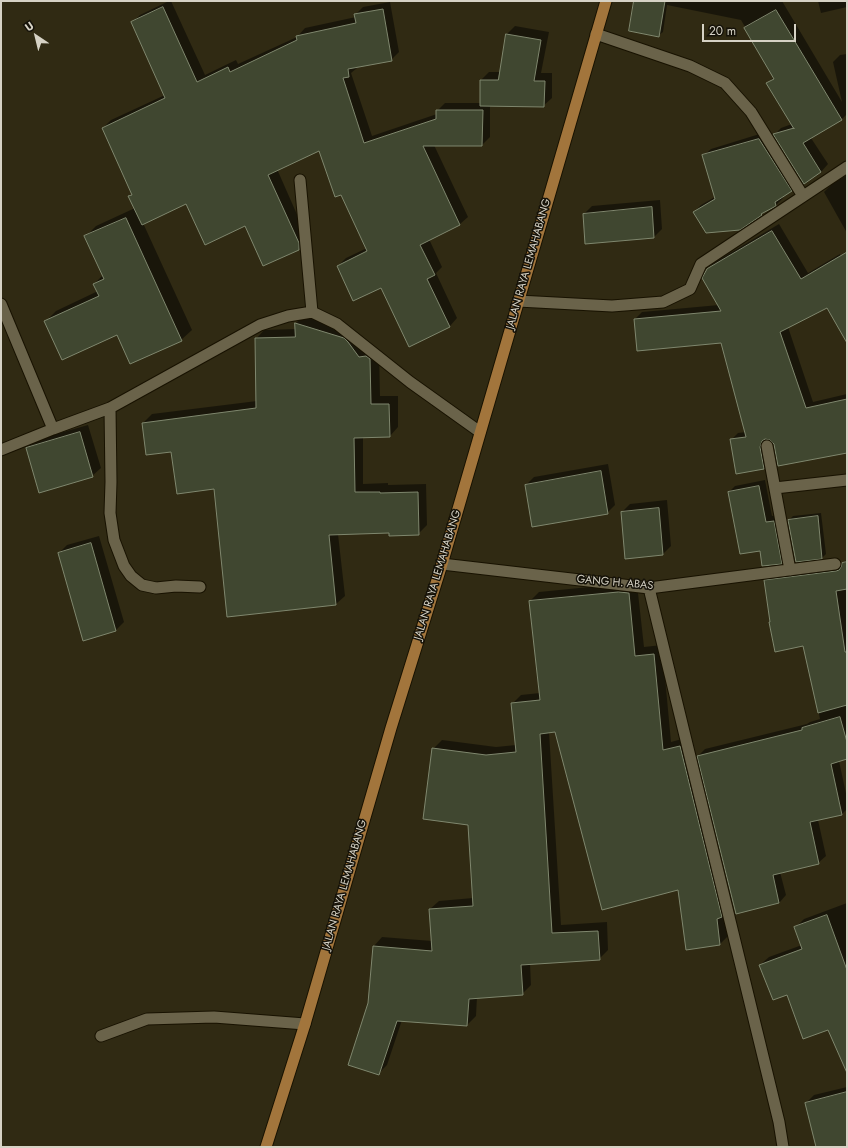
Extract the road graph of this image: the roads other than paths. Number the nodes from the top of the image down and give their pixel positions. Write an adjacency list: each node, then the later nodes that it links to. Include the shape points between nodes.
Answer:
1 (606, 1): 2 (main road, JALAN RAYA LEMAHABANG)
2 (596, 34): 5 (street, via 690,66 725,83 751,112); 6 (main road, JALAN RAYA LEMAHABANG)
3 (847, 166): 5 (street)
4 (300, 180): 8 (street)
5 (803, 196): 6 (street, via 701,264 690,289 663,302 612,306)
6 (518, 301): 11 (main road, JALAN RAYA LEMAHABANG)
7 (1, 304): 10 (street)
8 (312, 312): 9 (street, via 260,325); 11 (street, via 337,324 410,382)
9 (110, 408): 10 (street); 19 (street, via 110,512 114,540 124,566 142,585 156,588)
10 (52, 429): 13 (street)
11 (480, 432): 16 (main road, JALAN RAYA LEMAHABANG)
12 (767, 446): 15 (street)
13 (1, 450)
14 (847, 480): 15 (street)
15 (775, 488): 18 (street)
16 (442, 564): 20 (street, GANG H. ABAS); 21 (main road, JALAN RAYA LEMAHABANG)
17 (835, 564): 18 (street, GANG H. ABAS)
18 (790, 570): 20 (street, GANG H. ABAS)
19 (200, 587)
20 (649, 588): 24 (street)
21 (305, 1024): 22 (street, via 214,1017 147,1019); 23 (main road, JALAN RAYA LEMAHABANG)
22 (101, 1036)
23 (266, 1147)
24 (783, 1147)

